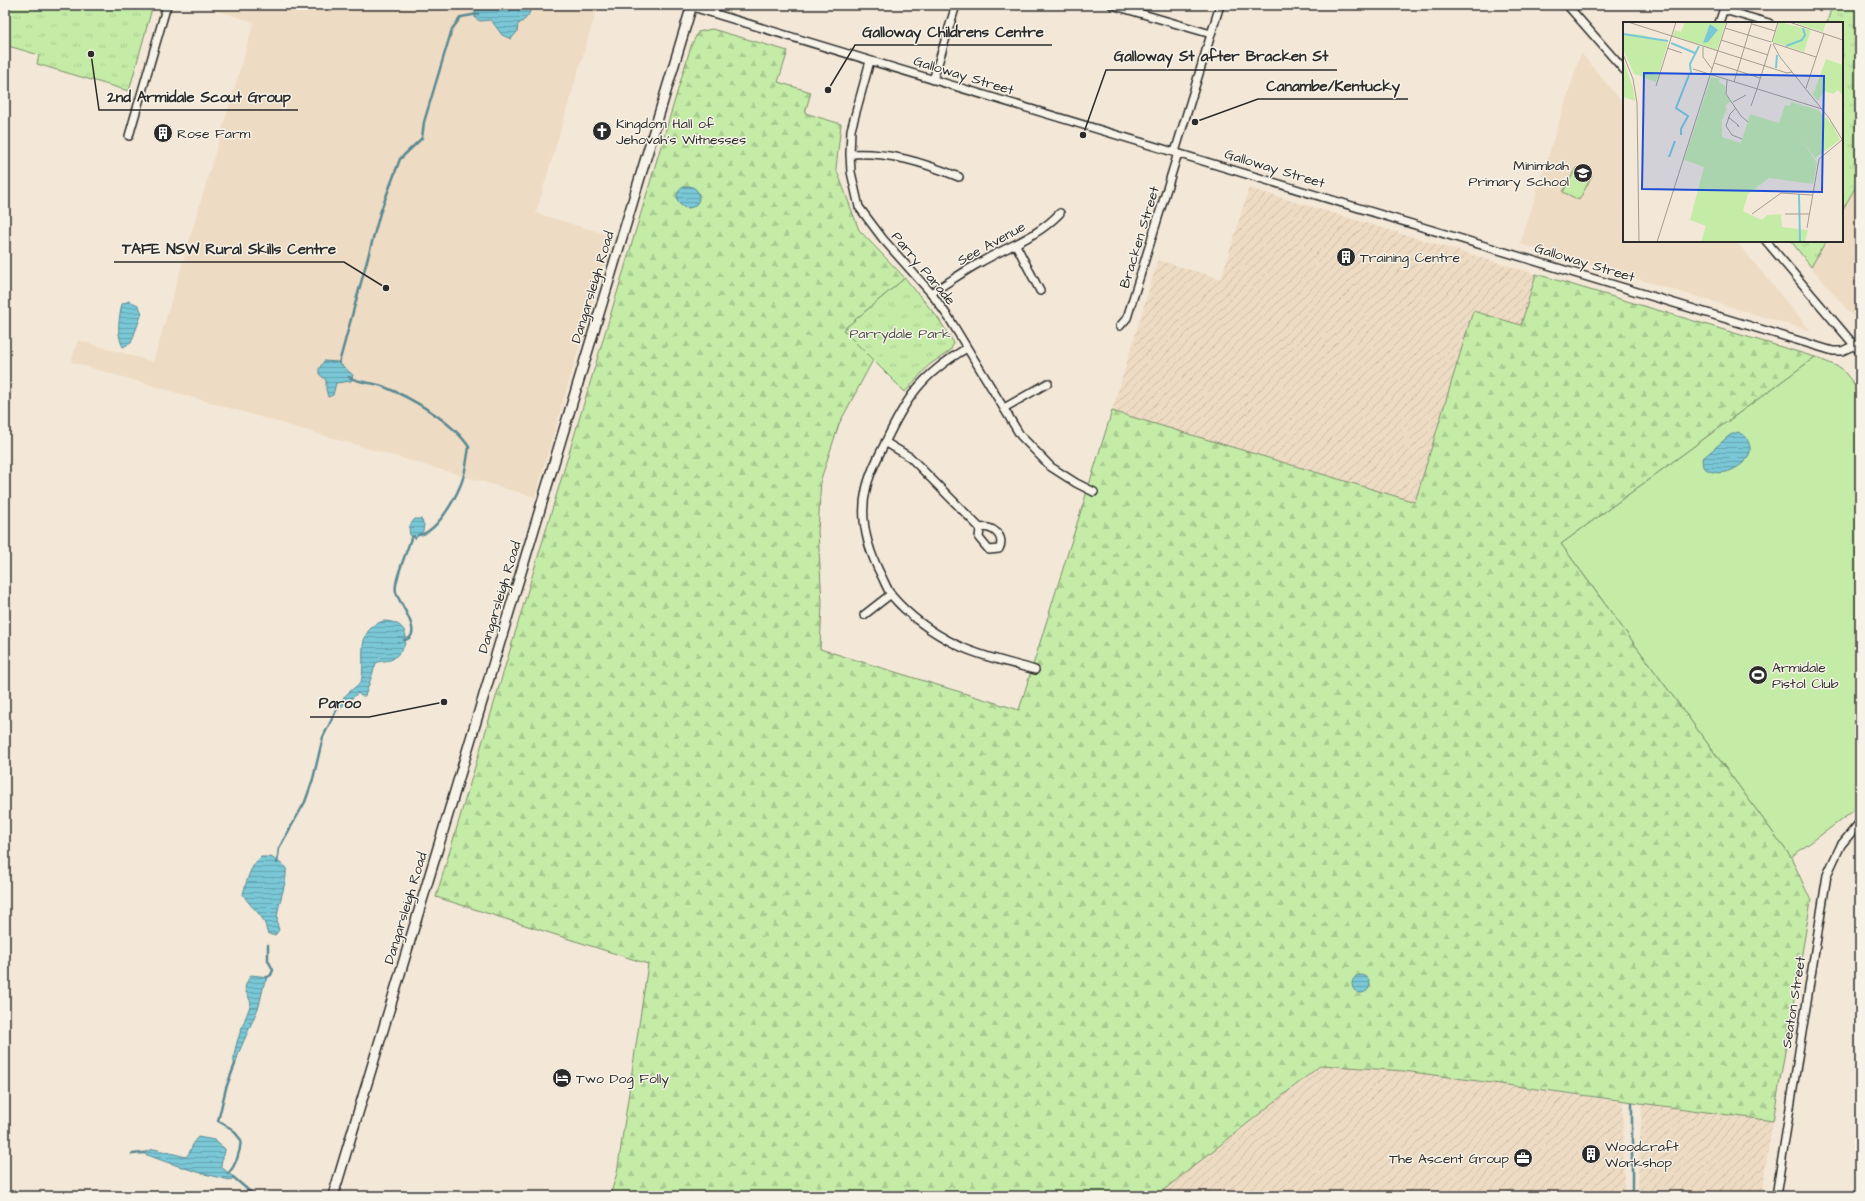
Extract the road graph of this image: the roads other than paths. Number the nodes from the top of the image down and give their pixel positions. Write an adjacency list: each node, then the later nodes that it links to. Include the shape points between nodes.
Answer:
1 (167, 5): 14 (street)
2 (956, 5): 13 (street)
3 (1112, 5): 10 (street)
4 (1220, 5): 10 (street, Bracken Street)
5 (1568, 5): 12 (street)
6 (690, 6): 11 (street, Galloway Street); 36 (street, Dangarsleigh Road)
7 (1724, 7): 8 (street); 9 (street)
8 (1719, 22)
9 (1766, 22)
10 (1211, 34): 15 (street, Bracken Street)
11 (870, 61): 13 (street, Galloway Street); 16 (street, Parry Parade, via 851,130)
12 (1623, 69)
13 (933, 80): 15 (street, Galloway Street)
14 (129, 136)
15 (1177, 152): 23 (street, Bracken Street, via 1127,318); 24 (street, Galloway Street, via 1832,351 1842,351)
16 (850, 154): 17 (street, via 903,157); 22 (street, Parry Parade, via 851,172 859,207)
17 (959, 177)
18 (1060, 213): 20 (street, See Avenue, via 1047,226)
19 (1767, 242): 24 (street)
20 (1016, 245): 21 (street); 22 (street, See Avenue, via 982,261)
21 (1040, 291)
22 (931, 293): 25 (street, Parry Parade)
23 (1120, 326)
24 (1855, 345): 26 (street)
25 (967, 348): 28 (street, Parry Parade); 29 (street, via 932,372 913,392)
26 (1860, 352)
27 (1048, 383): 28 (street)
28 (1004, 408): 30 (street, Parry Parade, via 1020,435 1051,467)
29 (885, 442): 31 (street, via 910,457); 32 (street, via 866,490 864,523 871,553)
30 (1094, 492)
31 (980, 528)
32 (891, 594): 33 (street); 34 (street, via 929,630 958,645)
33 (864, 615)
34 (1035, 670)
35 (1860, 822): 37 (street, Seaton Street, via 1841,845 1827,875)
36 (333, 1196)
37 (1776, 1196)

